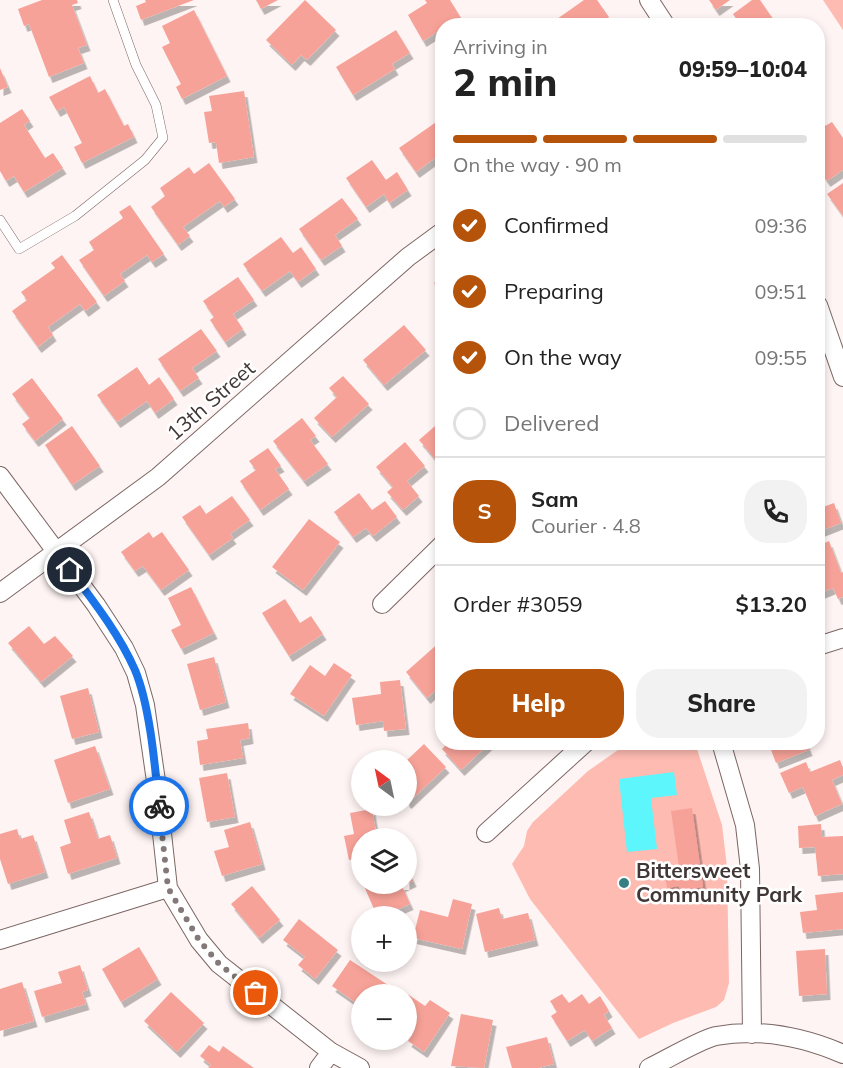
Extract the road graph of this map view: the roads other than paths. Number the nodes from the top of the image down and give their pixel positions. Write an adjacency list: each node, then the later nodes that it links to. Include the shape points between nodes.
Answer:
1 (113, 0): 4 (lane, via 136,65 156,105 162,138 145,160 75,216 19,249)
2 (649, 0): 3 (street)
3 (661, 18)
4 (0, 220)
5 (435, 237): 10 (street, 13th Street, via 158,477)
6 (825, 325): 7 (street)
7 (843, 376)
8 (0, 476): 10 (street)
9 (435, 552): 12 (street)
10 (58, 553): 11 (street, 13th Street); 18 (street, via 124,648 136,673 145,705)
11 (0, 593)
12 (382, 604)
13 (843, 638): 14 (street)
14 (825, 644)
15 (577, 750): 17 (street)
16 (723, 750): 20 (street, via 745,825 750,869)
17 (486, 833)
18 (168, 888): 19 (street); 21 (street, via 199,940 219,964)
19 (0, 940)
20 (752, 1034): 22 (street, via 789,1036); 25 (street, via 715,1037)
21 (331, 1052): 23 (street); 24 (street)
22 (843, 1054)
23 (319, 1068)
24 (360, 1068)
25 (649, 1068)

